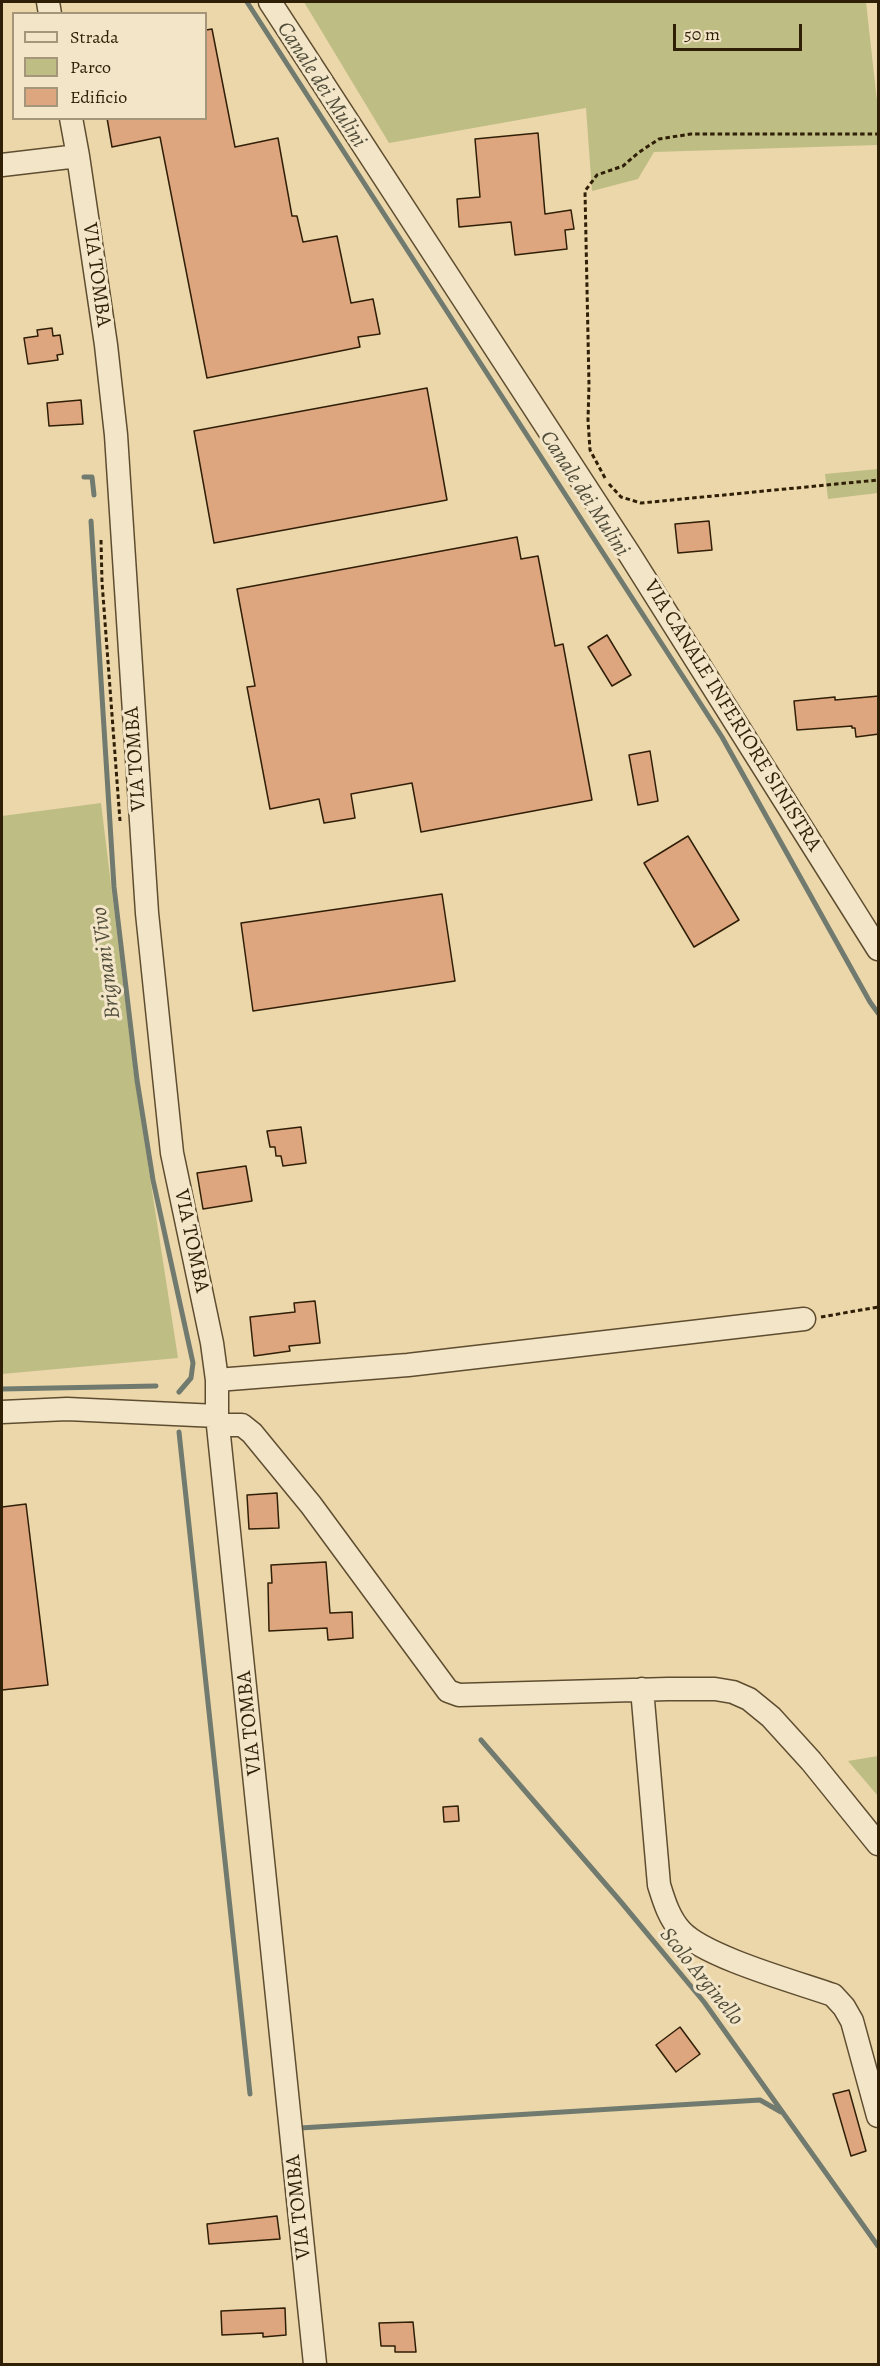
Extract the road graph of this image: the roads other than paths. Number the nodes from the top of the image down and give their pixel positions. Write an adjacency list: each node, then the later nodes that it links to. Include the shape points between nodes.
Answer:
1 (270, 2): 5 (street, VIA CANALE INFERIORE SINISTRA, via 630,555)
2 (71, 120): 3 (street, VIA TOMBA)
3 (78, 156): 4 (street); 7 (street, VIA TOMBA, via 116,435 147,913 172,1153)
4 (2, 165)
5 (879, 949)
6 (804, 1319): 7 (street, via 408,1365)
7 (217, 1380): 9 (street, VIA TOMBA)
8 (2, 1412): 9 (street, via 66,1410)
9 (218, 1420): 10 (street, via 242,1425 252,1433 311,1504 448,1691 459,1695); 13 (street, VIA TOMBA)
10 (642, 1689): 11 (street, via 715,1689 749,1699 811,1761); 12 (street, via 659,1885 668,1912 680,1930 695,1942 833,1995 852,2021)
11 (879, 1844)
12 (879, 2116)
13 (315, 2364)

